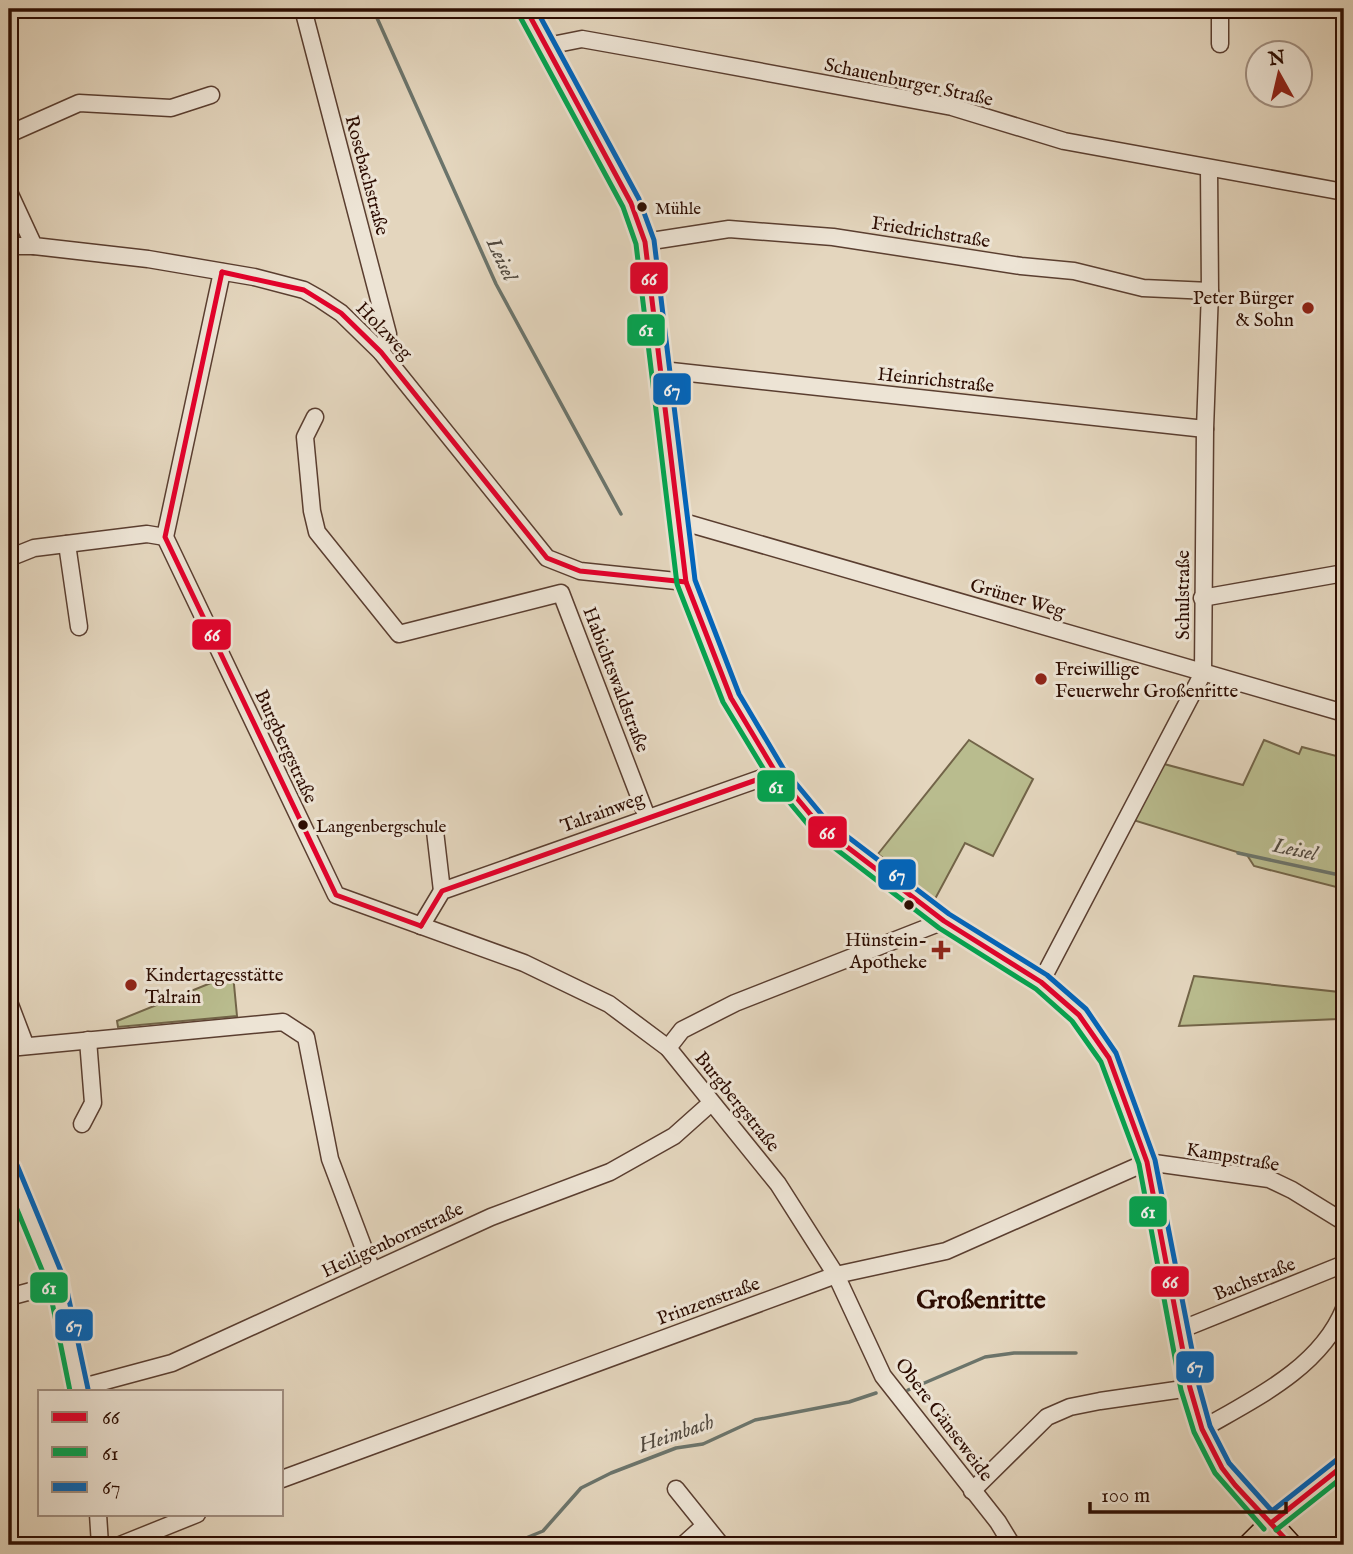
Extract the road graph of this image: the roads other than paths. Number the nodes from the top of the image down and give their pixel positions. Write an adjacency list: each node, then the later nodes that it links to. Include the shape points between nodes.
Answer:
1 (303, 9): 16 (street, Rosebachstraße, via 388,334)
2 (526, 9): 5 (street)
3 (1220, 9): 4 (street)
4 (1220, 44)
5 (547, 46): 8 (street, Schauenburger Straße, via 582,39 952,107 1064,141); 11 (street, via 631,203)
6 (211, 95): 7 (street, via 171,108 79,103)
7 (9, 134)
8 (1209, 169): 10 (street, Schauenburger Straße); 15 (street, Schulstraße)
9 (9, 192): 13 (street)
10 (1344, 192)
11 (645, 242): 15 (street, Friedrichstraße, via 729,229 833,237 1074,271 1143,288); 17 (street)
12 (9, 246): 13 (street, Holzweg)
13 (34, 246): 14 (street, Holzweg)
14 (222, 272): 16 (street, Holzweg, via 304,290 341,313); 21 (street)
15 (1210, 290): 19 (street, Schulstraße)
16 (381, 352): 24 (street, Holzweg, via 547,558)
17 (662, 370): 19 (street, Heinrichstraße); 20 (street)
18 (315, 417): 27 (street, Habichtswaldstraße, via 305,437 317,532 399,634)
19 (1205, 429): 28 (street, Schulstraße)
20 (680, 521): 26 (street); 30 (street, Grüner Weg)
21 (165, 537): 22 (street, via 147,534); 37 (street, Burgbergstraße, via 336,895)
22 (67, 544): 23 (street, via 34,548); 29 (street)
23 (9, 558)
24 (580, 571): 26 (street, Holzweg); 27 (street)
25 (1344, 573): 28 (street)
26 (686, 582): 32 (street, via 731,698)
27 (561, 593): 33 (street, Habichtswaldstraße)
28 (1202, 598): 30 (street, Schulstraße)
29 (79, 627)
30 (1203, 673): 31 (street, Grüner Weg); 38 (street, Schulstraße)
31 (1344, 713)
32 (776, 773): 33 (street, Talrainweg); 36 (street, via 821,827)
33 (647, 817): 35 (street, Talrainweg)
34 (435, 831): 35 (street)
35 (442, 891): 37 (street)
36 (944, 921): 38 (street); 42 (street, via 735,1003 682,1030)
37 (421, 926): 42 (street, Burgbergstraße, via 524,963 609,1004)
38 (1041, 982): 45 (street, via 1079,1015 1109,1058)
39 (9, 1002): 41 (street)
40 (88, 1040): 41 (street); 44 (street, via 93,1103); 49 (street, via 283,1022 306,1037 330,1159)
41 (17, 1046)
42 (668, 1048): 43 (street, Burgbergstraße)
43 (711, 1103): 49 (street, Heiligenbornstraße, via 674,1136 610,1172 491,1217); 50 (street, Burgbergstraße, via 778,1184)
44 (82, 1124)
45 (1147, 1162): 47 (street, Kampstraße, via 1269,1179); 50 (street, Prinzenstraße, via 946,1251); 54 (street)
46 (9, 1168): 51 (street)
47 (1344, 1222)
48 (1344, 1264): 54 (street, Bachstraße)
49 (372, 1270): 56 (street, Heiligenbornstraße, via 172,1363)
50 (836, 1275): 59 (street, Prinzenstraße); 61 (street, Obere Gänseweide, via 883,1376)
51 (57, 1284): 52 (street); 56 (street)
52 (9, 1297)
53 (1342, 1314): 57 (street, via 1308,1360)
54 (1180, 1330): 55 (street)
55 (1190, 1388): 57 (street); 61 (street, via 1070,1407 1047,1417)
56 (79, 1390)
57 (1202, 1429): 64 (street, via 1222,1468)
58 (1344, 1465): 64 (street)
59 (284, 1478)
60 (676, 1489): 65 (street)
61 (972, 1490): 70 (street, Obere Gänseweide)
62 (98, 1516): 66 (street)
63 (192, 1516): 67 (street)
64 (1271, 1523): 71 (main road); 72 (main road)
65 (703, 1527): 68 (street); 69 (street)
66 (100, 1545)
67 (120, 1545)
68 (683, 1545)
69 (721, 1545)
70 (1012, 1545)
71 (1250, 1545)
72 (1291, 1545)

